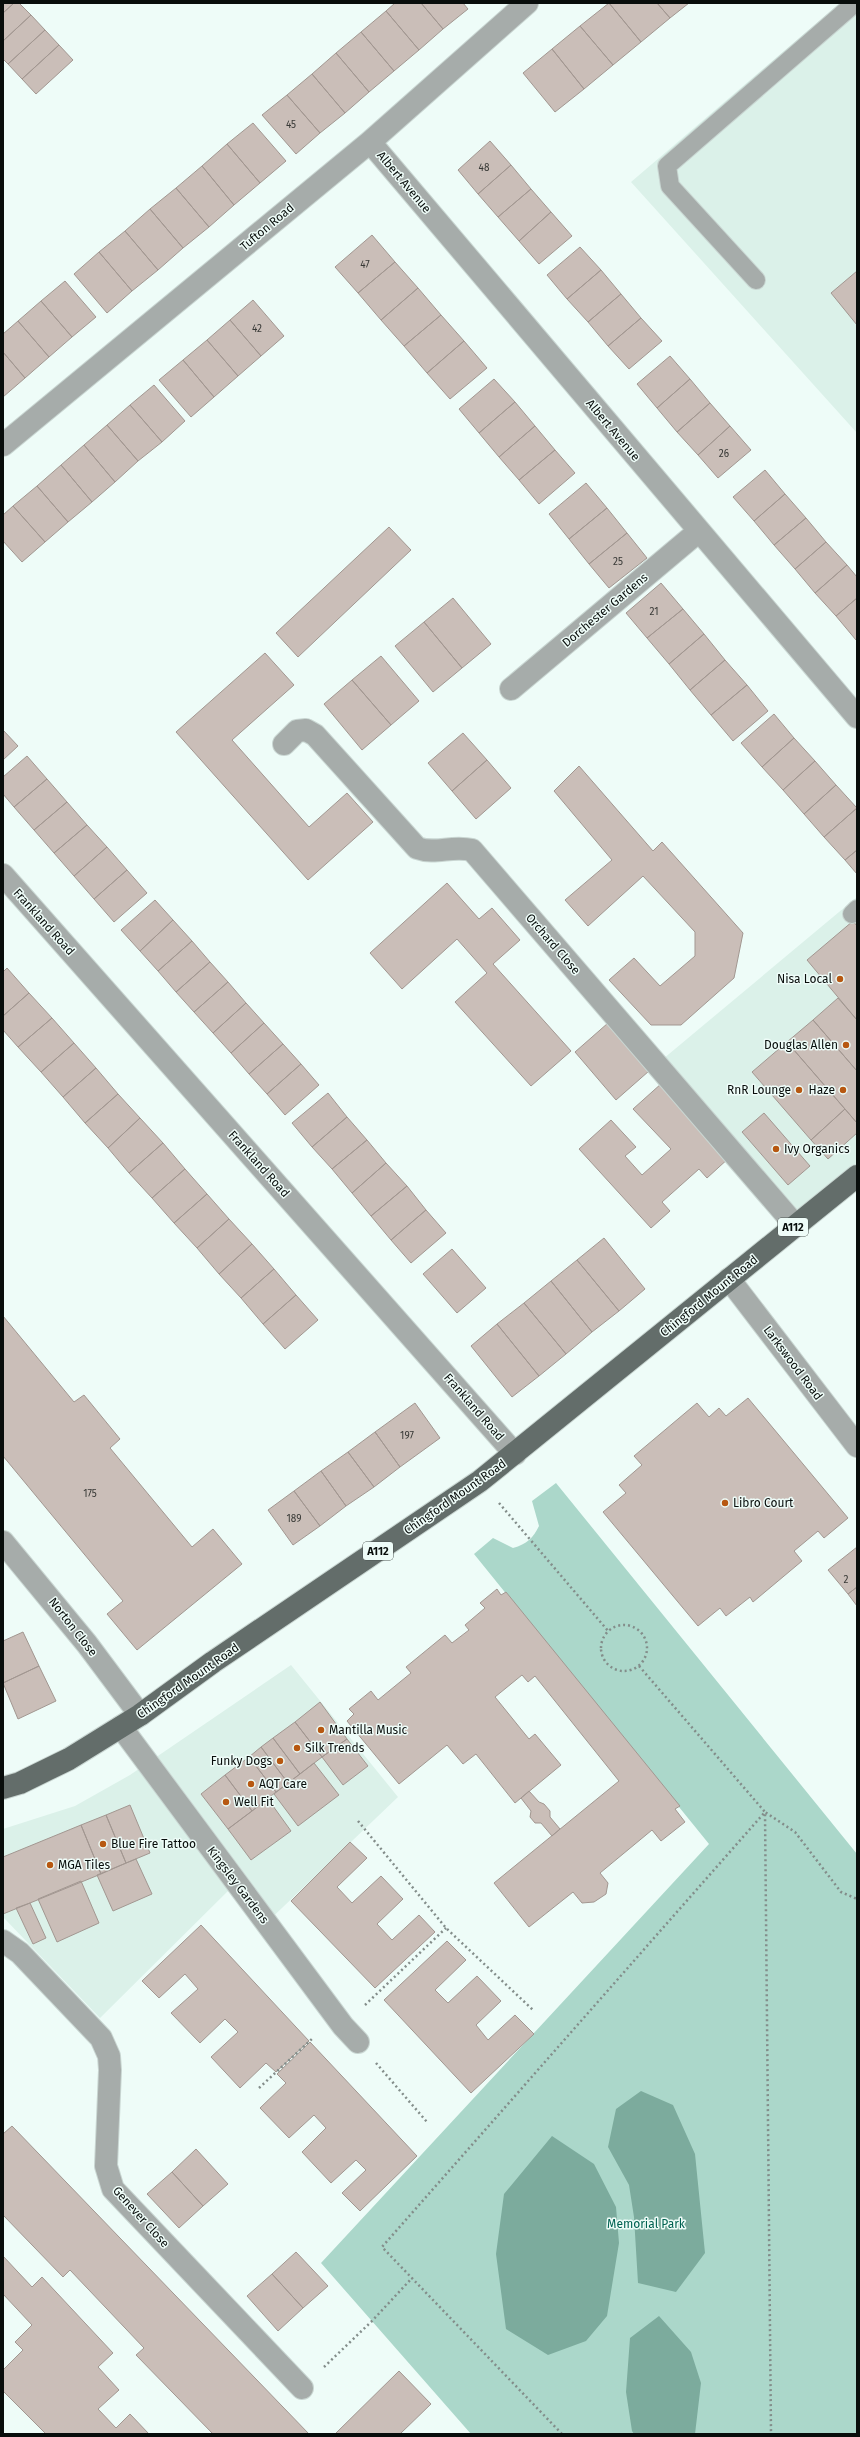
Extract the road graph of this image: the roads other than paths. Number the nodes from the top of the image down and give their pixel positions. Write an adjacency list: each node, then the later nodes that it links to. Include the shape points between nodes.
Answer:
1 (526, 3): 3 (street, Tufton Road)
2 (854, 3): 4 (lane, via 667,166 670,186)
3 (370, 142): 5 (street, Tufton Road); 6 (street, Albert Avenue)
4 (756, 280)
5 (3, 445)
6 (699, 531): 7 (street, Dorchester Gardens); 8 (street, Albert Avenue)
7 (511, 689)
8 (857, 717)
9 (284, 744): 12 (street, Orchard Close, via 297,731 306,730 315,735 417,848 427,852 460,847 472,850)
10 (3, 875): 15 (street, Frankland Road)
11 (857, 1176): 12 (main road, Chingford Mount Road / A112)
12 (795, 1226): 13 (main road, Chingford Mount Road / A112)
13 (729, 1279): 14 (street, Larkswood Road); 15 (main road, Chingford Mount Road / A112)
14 (857, 1446)
15 (515, 1454): 17 (main road, Chingford Mount Road / A112, via 480,1481 213,1662)
16 (3, 1542): 17 (street, Norton Close)
17 (140, 1715): 18 (main road, Chingford Mount Road / A112)
18 (122, 1727): 19 (main road, Chingford Mount Road / A112, via 69,1759 20,1783); 21 (street, Kingsley Gardens, via 338,2020)
19 (3, 1788)
20 (3, 1941): 22 (street, Genever Close, via 20,1953 101,2038 109,2056 106,2166 113,2189)
21 (358, 2042)
22 (302, 2388)

